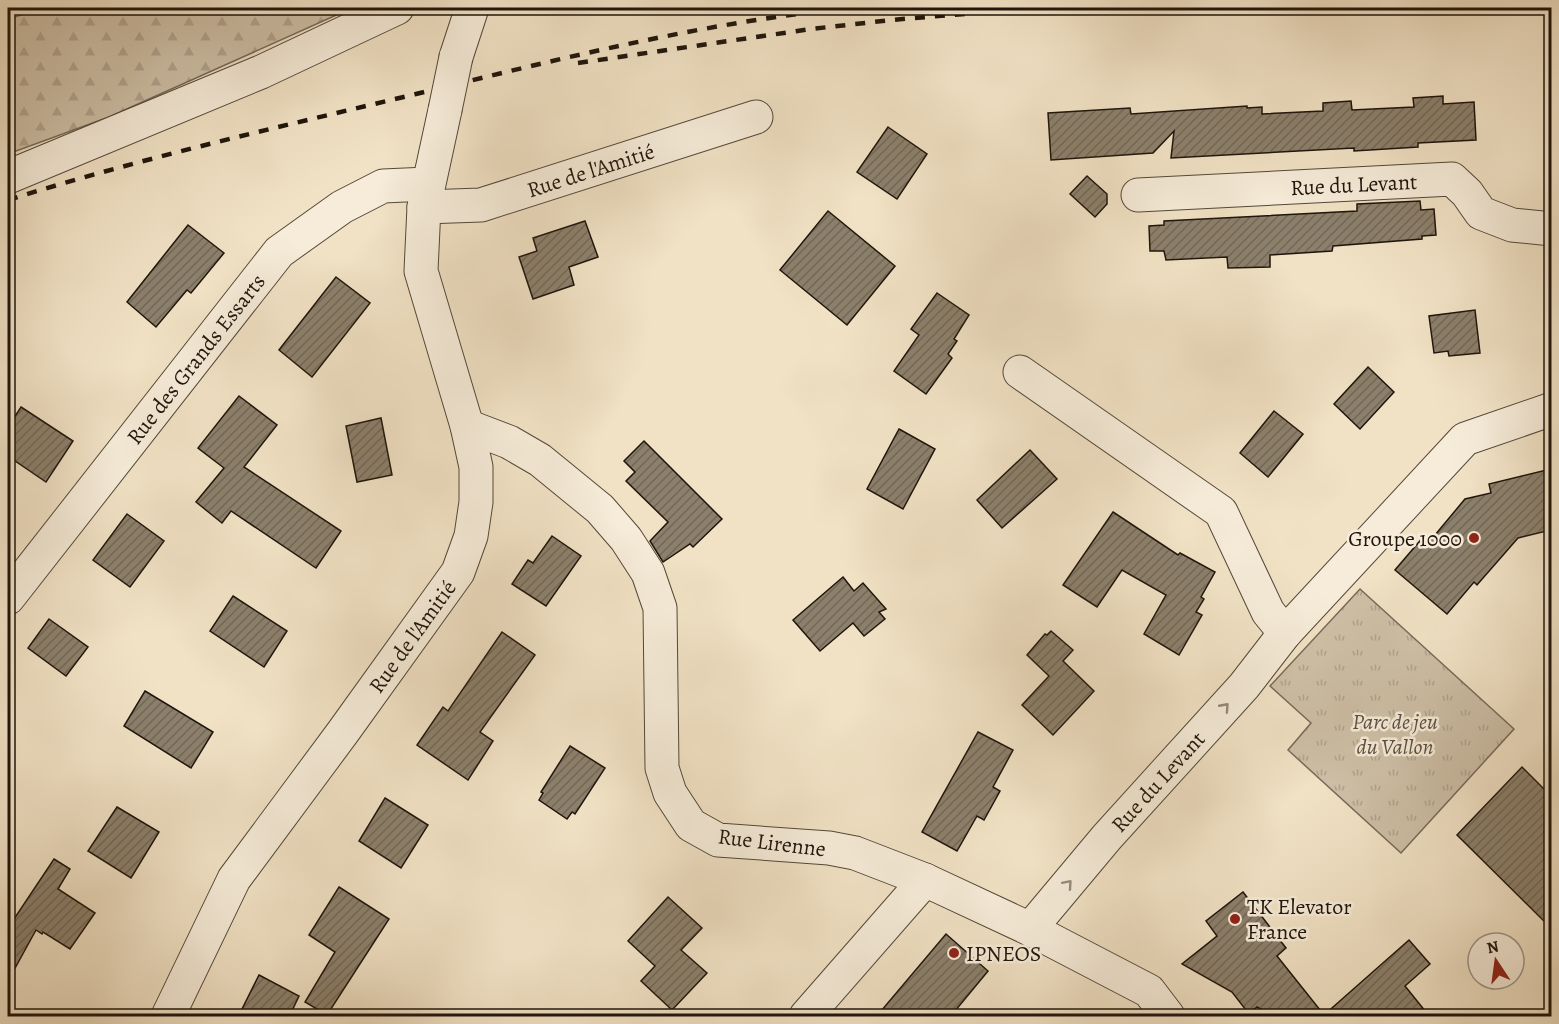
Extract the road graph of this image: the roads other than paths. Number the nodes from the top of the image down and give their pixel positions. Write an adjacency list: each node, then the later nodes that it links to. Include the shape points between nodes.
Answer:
1 (397, 8): 4 (street, via 261,72)
2 (462, 11): 6 (street, Rue de l'Amitié, bridge)
3 (756, 117): 6 (street, Rue de l'Amitié, via 481,205)
4 (8, 177)
5 (1138, 195): 7 (street, Rue du Levant, via 1452,179 1481,213 1512,225)
6 (426, 196): 10 (street, Rue de l'Amitié, via 421,271); 11 (street, Rue des Grands Essarts, via 383,186 342,207 279,252)
7 (1551, 229)
8 (1020, 372): 12 (street, via 1221,512 1268,612)
9 (1551, 409): 12 (street, Rue du Levant, via 1465,439)
10 (467, 426): 13 (street, Rue Lirenne, via 509,442 540,460 600,509 648,573 660,608 662,768 670,793 691,825 718,840 855,853); 15 (street, Rue de l'Amitié, via 476,467 476,502 471,536 458,572 234,879)
11 (8, 598)
12 (1285, 633): 14 (street, Rue du Levant, one-way to 12, via 1107,837 1244,686)
13 (925, 880): 14 (street, Rue Lirenne); 16 (street)
14 (1030, 929): 17 (street, Rue Lirenne, via 1149,991)
15 (168, 1017)
16 (806, 1017)
17 (1168, 1017)

